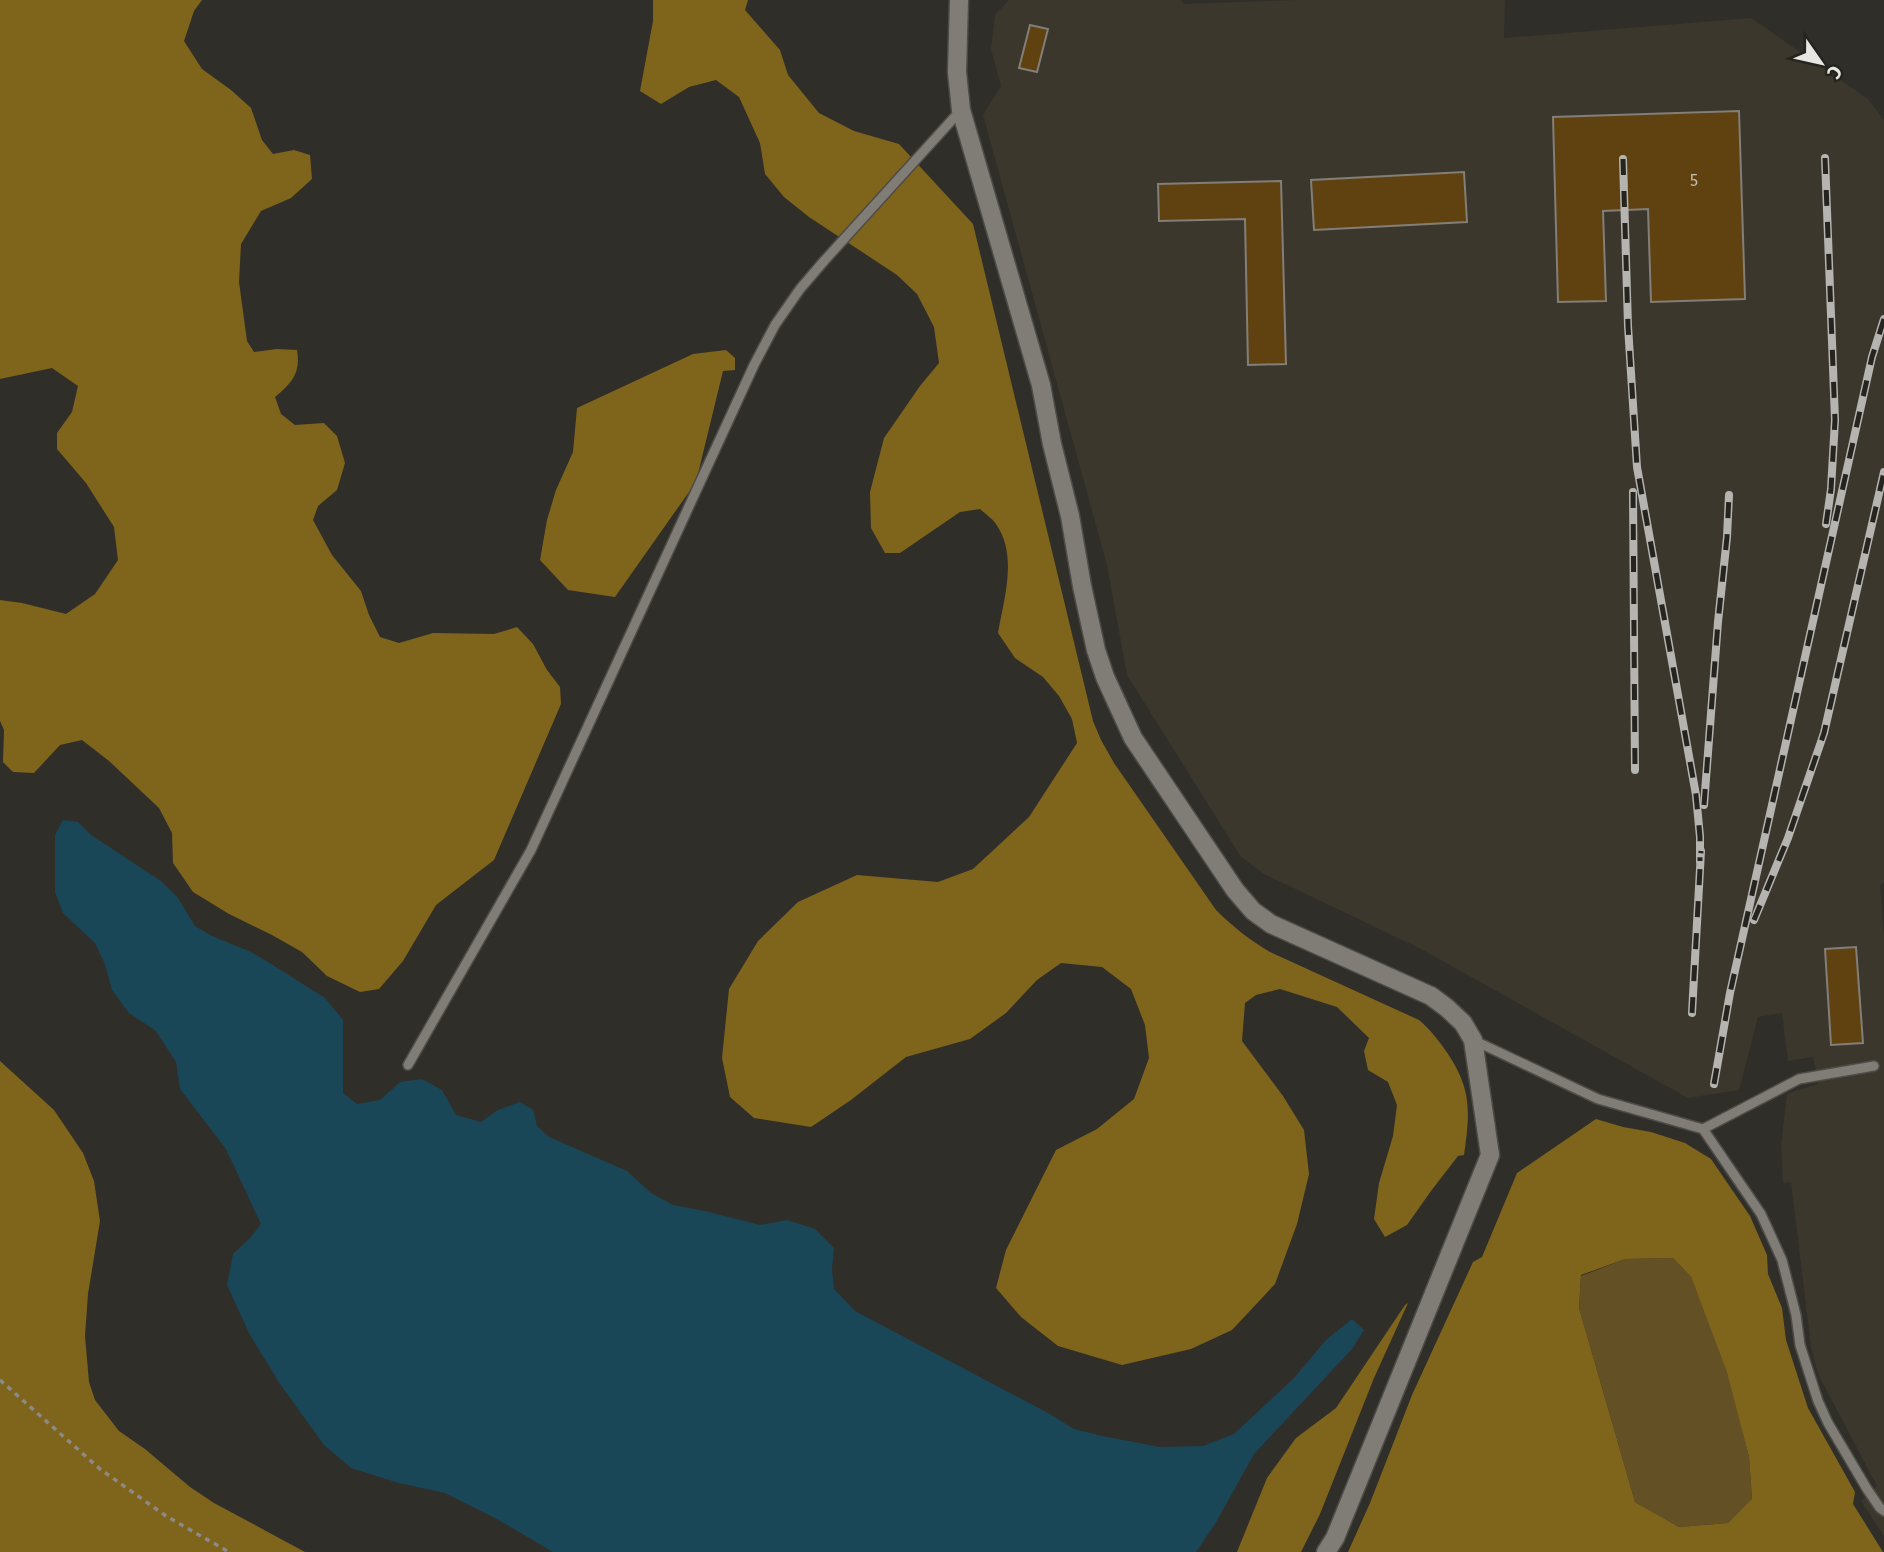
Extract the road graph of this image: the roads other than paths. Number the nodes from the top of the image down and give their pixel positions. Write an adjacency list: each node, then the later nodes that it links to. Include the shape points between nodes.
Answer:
1 (959, 0): 2 (street)
2 (961, 110): 3 (street, via 1041,385 1096,650 1133,738 1253,911 1431,996 1463,1023); 4 (lane, via 824,261 775,324 531,850)
3 (1473, 1040): 6 (lane, via 1598,1099); 8 (street, via 1490,1156)
4 (408, 1065)
5 (1874, 1066): 6 (lane, via 1798,1079)
6 (1703, 1129): 7 (lane, via 1761,1214 1782,1260 1800,1345 1818,1401)
7 (1884, 1511)
8 (1326, 1552)

